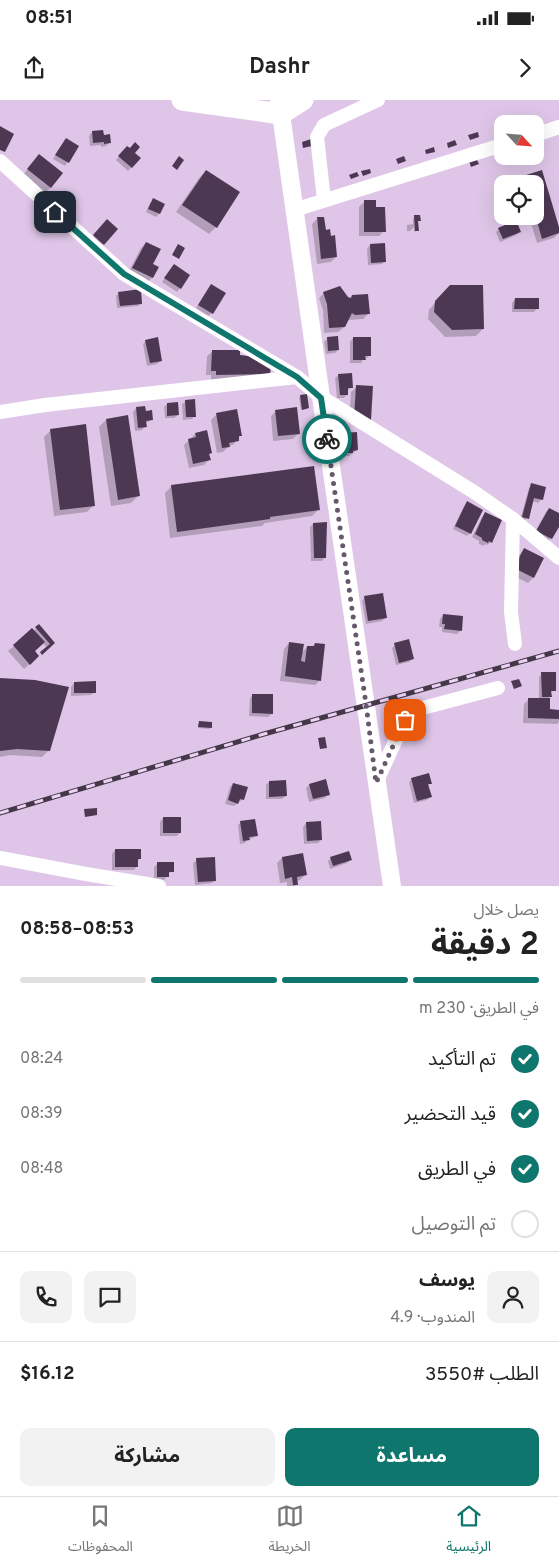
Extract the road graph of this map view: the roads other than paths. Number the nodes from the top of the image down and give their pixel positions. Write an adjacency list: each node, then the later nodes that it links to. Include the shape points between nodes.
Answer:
1 (182, 100): 4 (highway)
2 (303, 100): 4 (highway)
3 (378, 100): 9 (street, via 324,125 317,138)
4 (280, 107): 10 (main road)
5 (559, 127): 6 (street)
6 (544, 132)
7 (494, 147): 9 (street)
8 (0, 161): 11 (street, via 124,274)
9 (324, 200): 10 (street)
10 (294, 210): 12 (main road)
11 (297, 377): 12 (street); 13 (street)
12 (321, 398): 14 (street); 18 (main road)
13 (0, 412)
14 (513, 519): 15 (street); 16 (street, via 511,612)
15 (559, 558)
16 (515, 644)
17 (498, 688): 18 (street, via 419,709 405,720)
18 (376, 783): 21 (main road)
19 (0, 858): 20 (street)
20 (159, 886)
21 (392, 886)

